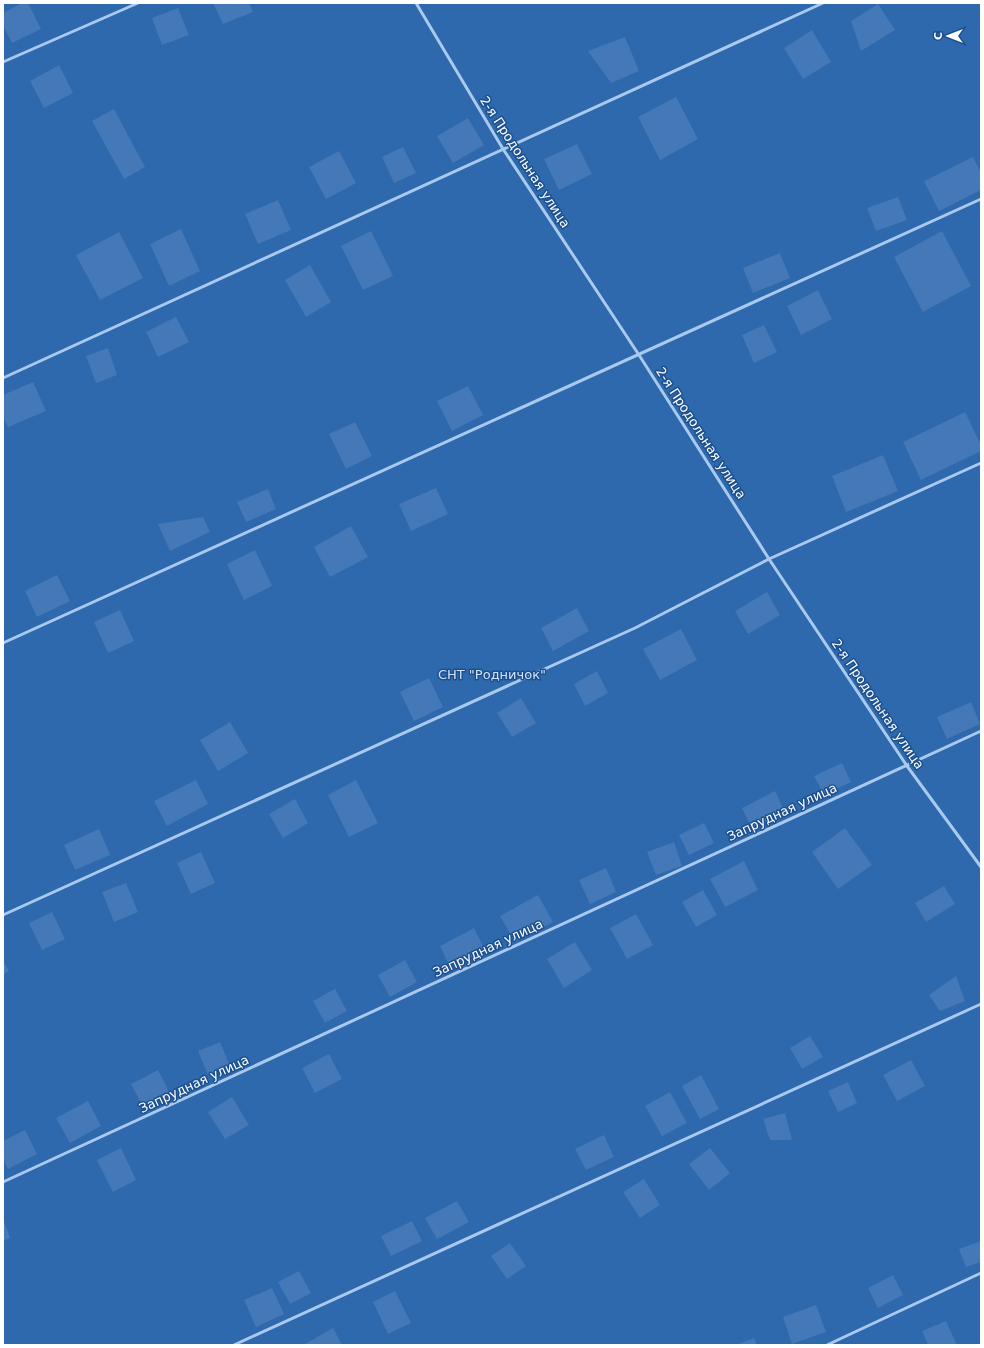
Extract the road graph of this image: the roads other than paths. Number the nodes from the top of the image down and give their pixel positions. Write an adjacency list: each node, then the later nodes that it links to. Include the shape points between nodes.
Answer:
1 (138, 3): 4 (lane)
2 (416, 3): 5 (lane, 2-я Продольная улица)
3 (823, 3): 5 (lane)
4 (3, 62)
5 (503, 150): 7 (lane, 2-я Продольная улица); 8 (lane)
6 (981, 199): 7 (lane)
7 (639, 355): 10 (lane, 2-я Продольная улица); 11 (lane)
8 (3, 378)
9 (981, 463): 10 (lane)
10 (769, 559): 13 (lane, 2-я Продольная улица); 15 (lane, via 635,628)
11 (3, 643)
12 (981, 731): 13 (lane, Запрудная улица)
13 (907, 766): 14 (lane, 2-я Продольная улица); 17 (lane, Запрудная улица)
14 (981, 867)
15 (3, 915)
16 (981, 1004): 19 (lane)
17 (3, 1182)
18 (981, 1273): 20 (lane)
19 (234, 1345)
20 (827, 1345)

